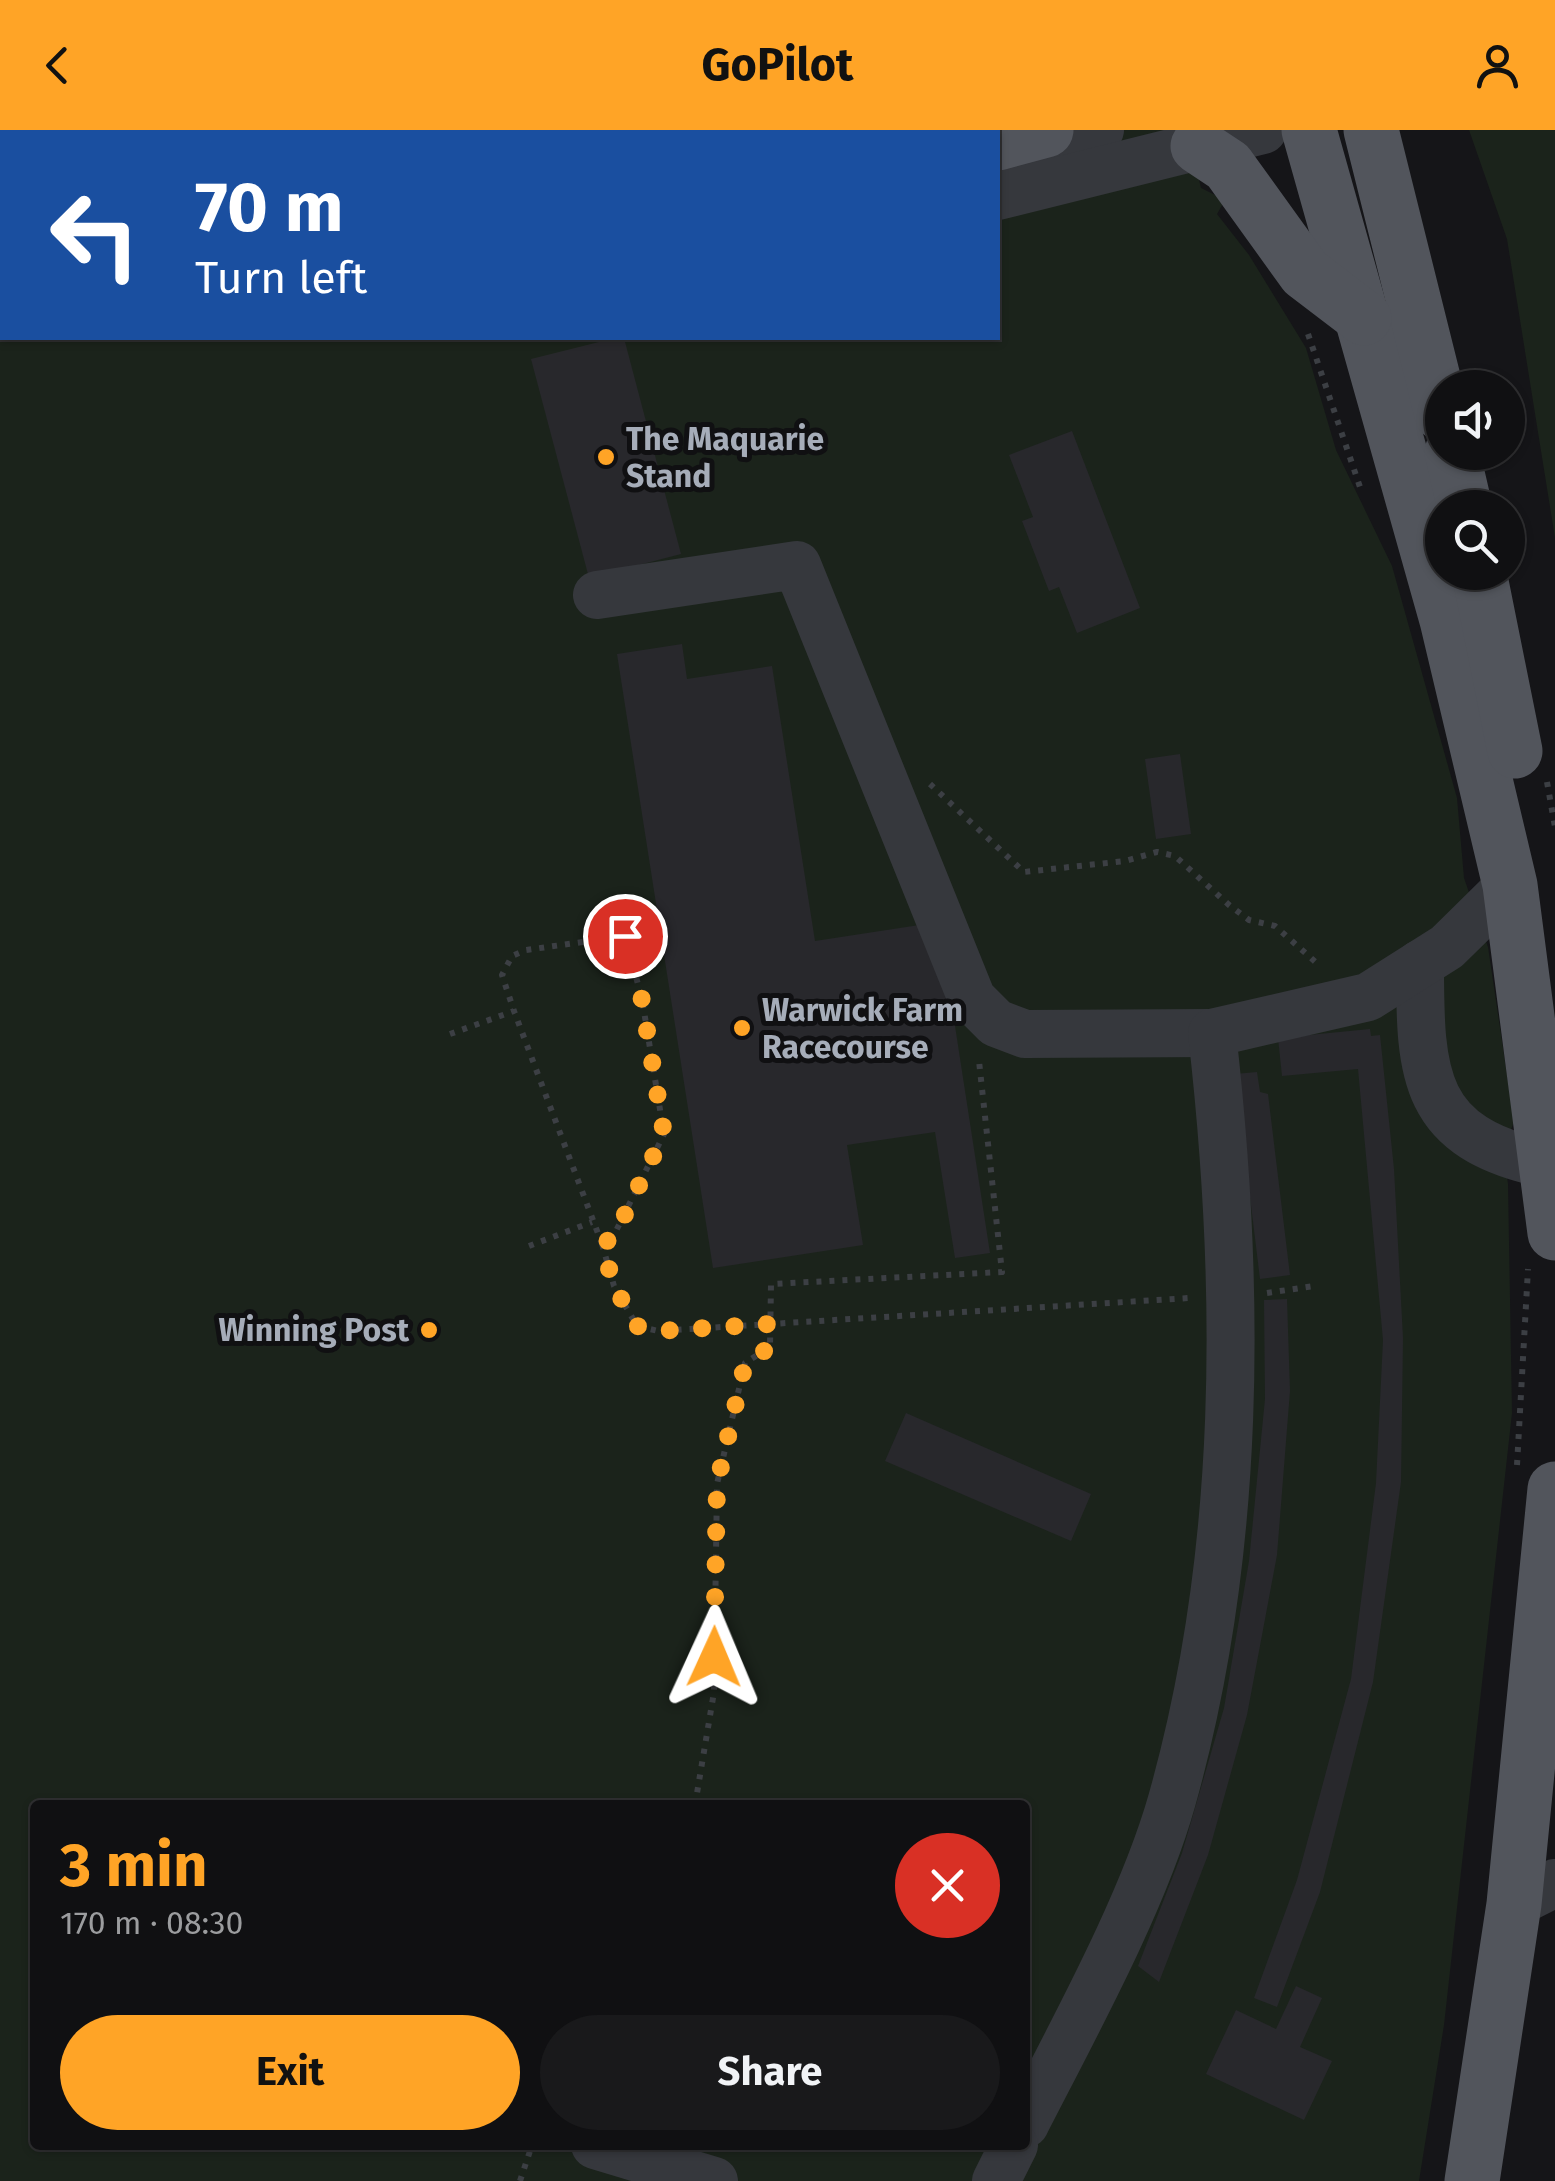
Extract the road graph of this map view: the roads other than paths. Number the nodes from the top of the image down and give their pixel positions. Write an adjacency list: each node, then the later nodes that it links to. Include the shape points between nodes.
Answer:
1 (1046, 130): 6 (main road)
2 (1100, 130): 8 (lane)
3 (1263, 130): 7 (lane)
4 (1309, 130): 10 (main road)
5 (1371, 130): 11 (main road)
6 (1000, 142)
7 (1198, 146): 9 (lane); 10 (main road, via 1228,166 1306,272)
8 (1000, 156)
9 (1000, 196)
10 (1364, 318): 14 (main road, via 1447,620)
11 (1431, 370)
12 (1483, 590): 16 (main road)
13 (597, 594): 17 (lane, via 797,566 972,999 996,1023 1025,1034)
14 (1510, 885): 15 (lane); 18 (main road)
15 (1420, 964): 17 (lane, via 1368,997); 18 (lane, via 1420,1045 1438,1104 1476,1143)
16 (1555, 1006)
17 (1212, 1033): 22 (lane, via 1234,1343 1206,1640 1172,1802 1134,1898)
18 (1546, 1164): 19 (main road)
19 (1541, 1247)
20 (1535, 1487): 21 (main road)
21 (1534, 1893): 27 (main road)
22 (1030, 2114)
23 (612, 2150): 25 (lane)
24 (1012, 2150): 26 (lane)
25 (714, 2181)
26 (996, 2181)
27 (1472, 2181)

